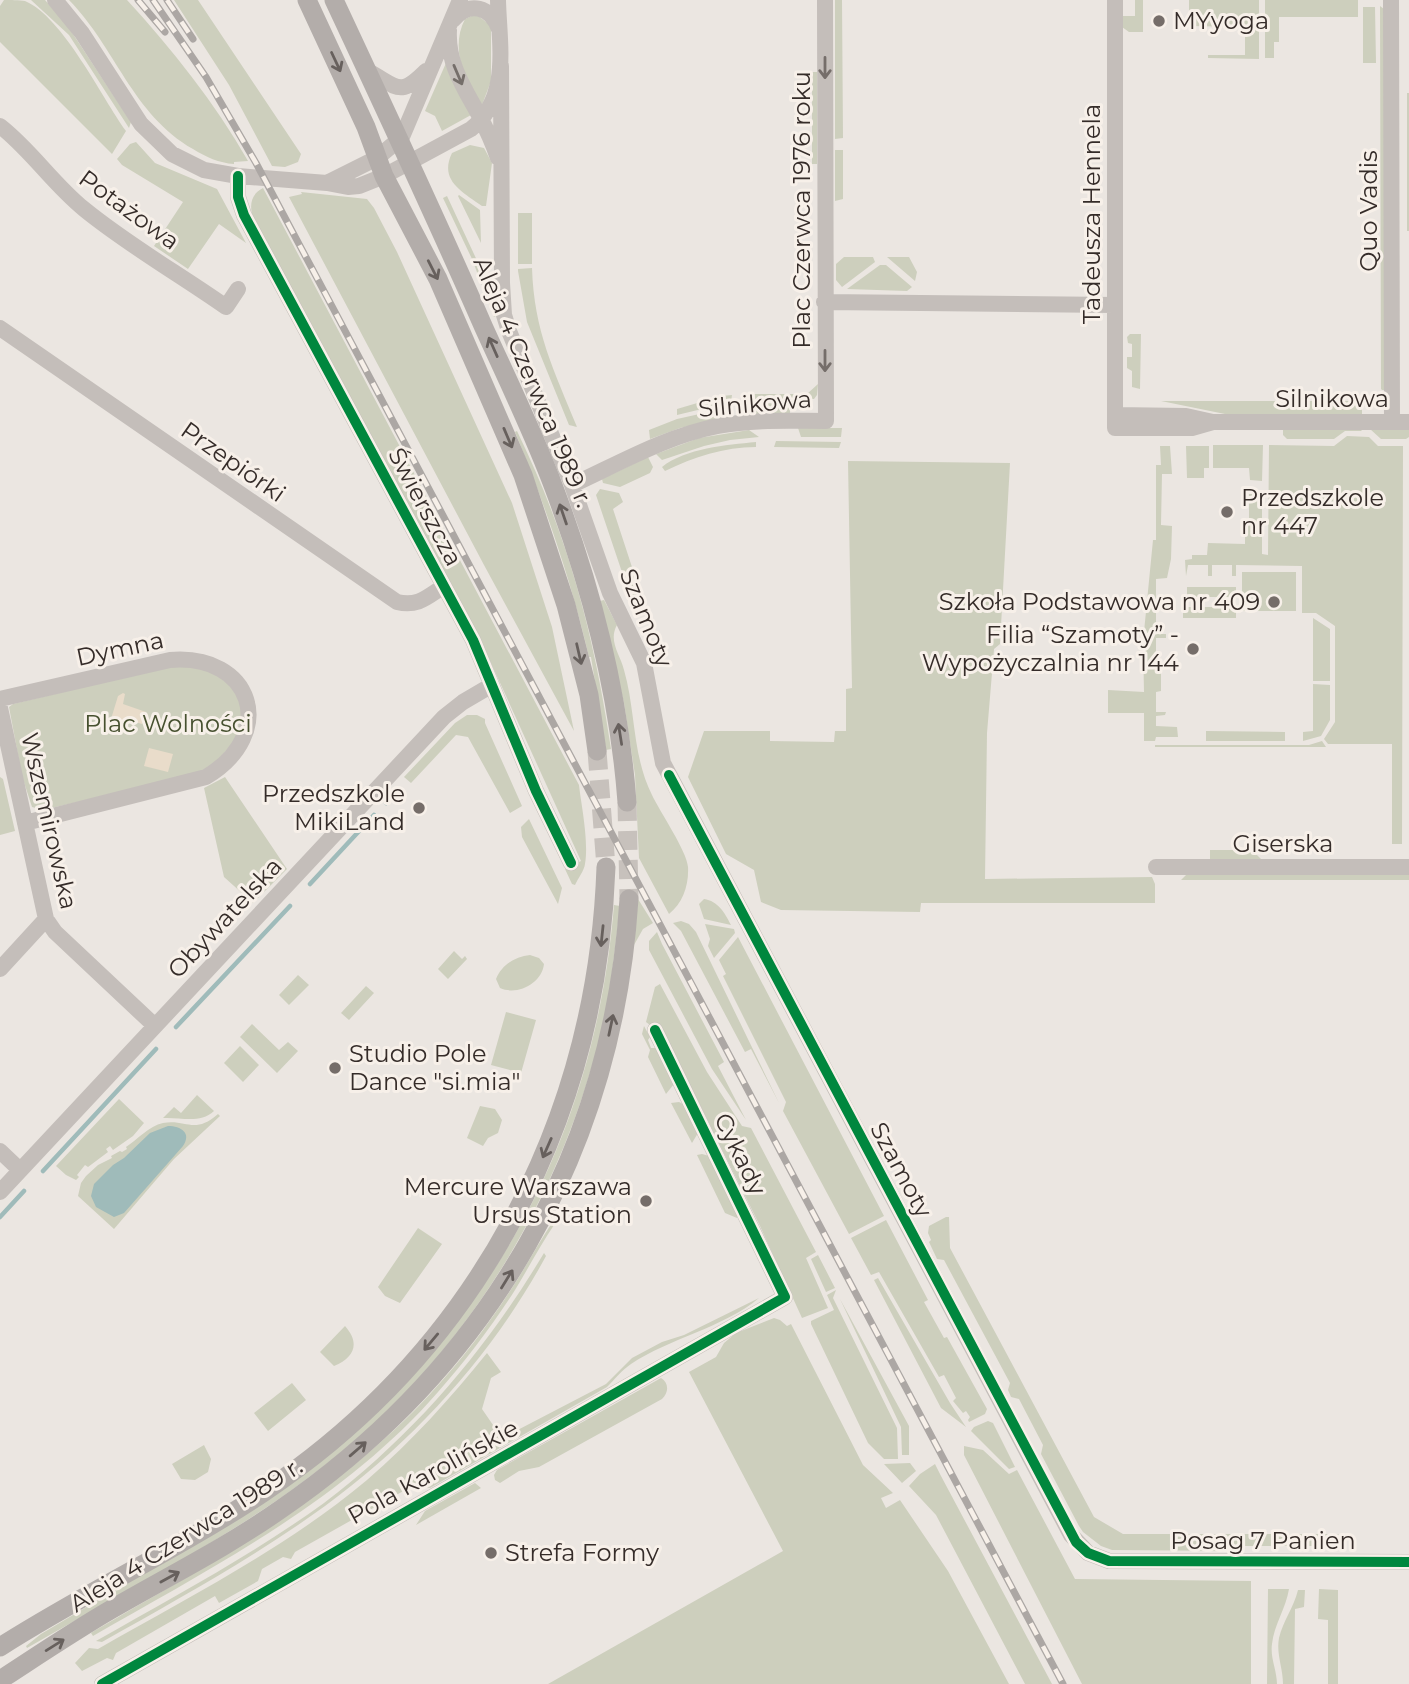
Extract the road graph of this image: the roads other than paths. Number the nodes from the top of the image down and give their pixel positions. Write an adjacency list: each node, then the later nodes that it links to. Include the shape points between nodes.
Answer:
1 (55, 0): 22 (street, via 131,110 162,146 204,170)
2 (307, 0): 20 (main road, Aleja 4 Czerwca 1989 r., one-way to 20)
3 (334, 0): 13 (main road, Aleja 4 Czerwca 1989 r.)
4 (460, 0): 9 (street)
5 (498, 0): 10 (street)
6 (825, 0): 24 (street, Plac Czerwca 1976 roku, one-way to 24)
7 (1115, 0): 25 (street, Tadeusza Hennela)
8 (1391, 0): 29 (street, Quo Vadis)
9 (449, 24): 10 (street, via 465,9 477,7 496,19); 11 (street); 14 (street, Szamoty, one-way to 14, via 450,56)
10 (500, 30): 12 (street)
11 (430, 66): 13 (street, via 413,85 403,88); 17 (street)
12 (501, 66): 14 (street, via 494,98); 21 (street, Szamoty)
13 (368, 71): 17 (main road, Aleja 4 Czerwca 1989 r.)
14 (482, 120): 16 (street); 18 (street, Szamoty)
15 (0, 126): 23 (street, Potażowa, via 86,211 226,307)
16 (462, 134): 18 (street, via 480,136); 19 (street)
17 (399, 141): 19 (main road, Aleja 4 Czerwca 1989 r.); 20 (street)
18 (492, 144): 21 (street, Szamoty)
19 (408, 162): 20 (street); 38 (main road, Aleja 4 Czerwca 1989 r., one-way to 19, via 608,668 574,547 526,422)
20 (380, 167): 22 (street, via 327,183); 36 (main road, Aleja 4 Czerwca 1989 r., one-way to 36, via 443,291 523,475 566,605 589,695)
21 (501, 167): 31 (street, Szamoty, via 504,314)
22 (238, 176): 32 (street, Świerszcza, via 237,197 244,215)
23 (238, 289)
24 (824, 302): 25 (street); 27 (street, Plac Czerwca 1976 roku, one-way to 27)
25 (1115, 305): 28 (street, Tadeusza Hennela)
26 (0, 328): 32 (street, Przepiórki, via 397,602 410,605)
27 (826, 421): 31 (street, Silnikowa, via 720,425 683,435)
28 (1115, 421): 29 (street, Silnikowa, via 1186,416 1213,422)
29 (1392, 422): 30 (street, Silnikowa)
30 (1409, 422)
31 (572, 485): 53 (street, Szamoty, via 610,593 644,663 660,754 669,775 1071,1535 1088,1553)
32 (444, 586): 33 (street, Świerszcza)
33 (492, 685): 40 (street, Świerszcza); 47 (street, Obywatelska, via 444,717)
34 (0, 699): 39 (street, Dymna, via 188,659 231,677 249,712 245,739 221,768 206,777)
35 (0, 708): 37 (street, Wszemirowska)
36 (597, 751)
37 (6, 762): 39 (street, Wszemirowska)
38 (627, 802)
39 (25, 822): 45 (street, Wszemirowska)
40 (571, 863)
41 (606, 867): 55 (main road, Aleja 4 Czerwca 1989 r., one-way to 55, via 597,970 582,1047 567,1094 505,1237 449,1320 377,1400 290,1473 228,1516)
42 (1156, 867): 43 (street, Giserska)
43 (1409, 867)
44 (629, 899): 56 (main road, Aleja 4 Czerwca 1989 r., one-way to 44, via 282,1509 390,1421 466,1337 536,1231 580,1133 611,1027)
45 (46, 919): 46 (street); 47 (street, Wszemirowska)
46 (0, 969)
47 (155, 1027): 50 (street, Obywatelska)
48 (655, 1030): 52 (street, Cykady)
49 (0, 1151): 50 (street)
50 (20, 1170): 51 (street, Obywatelska)
51 (0, 1192)
52 (785, 1297): 57 (street, Pola Karolińskie)
53 (1118, 1562): 54 (street, Posag 7 Panien)
54 (1409, 1562)
55 (0, 1647)
56 (0, 1680)
57 (102, 1684)

